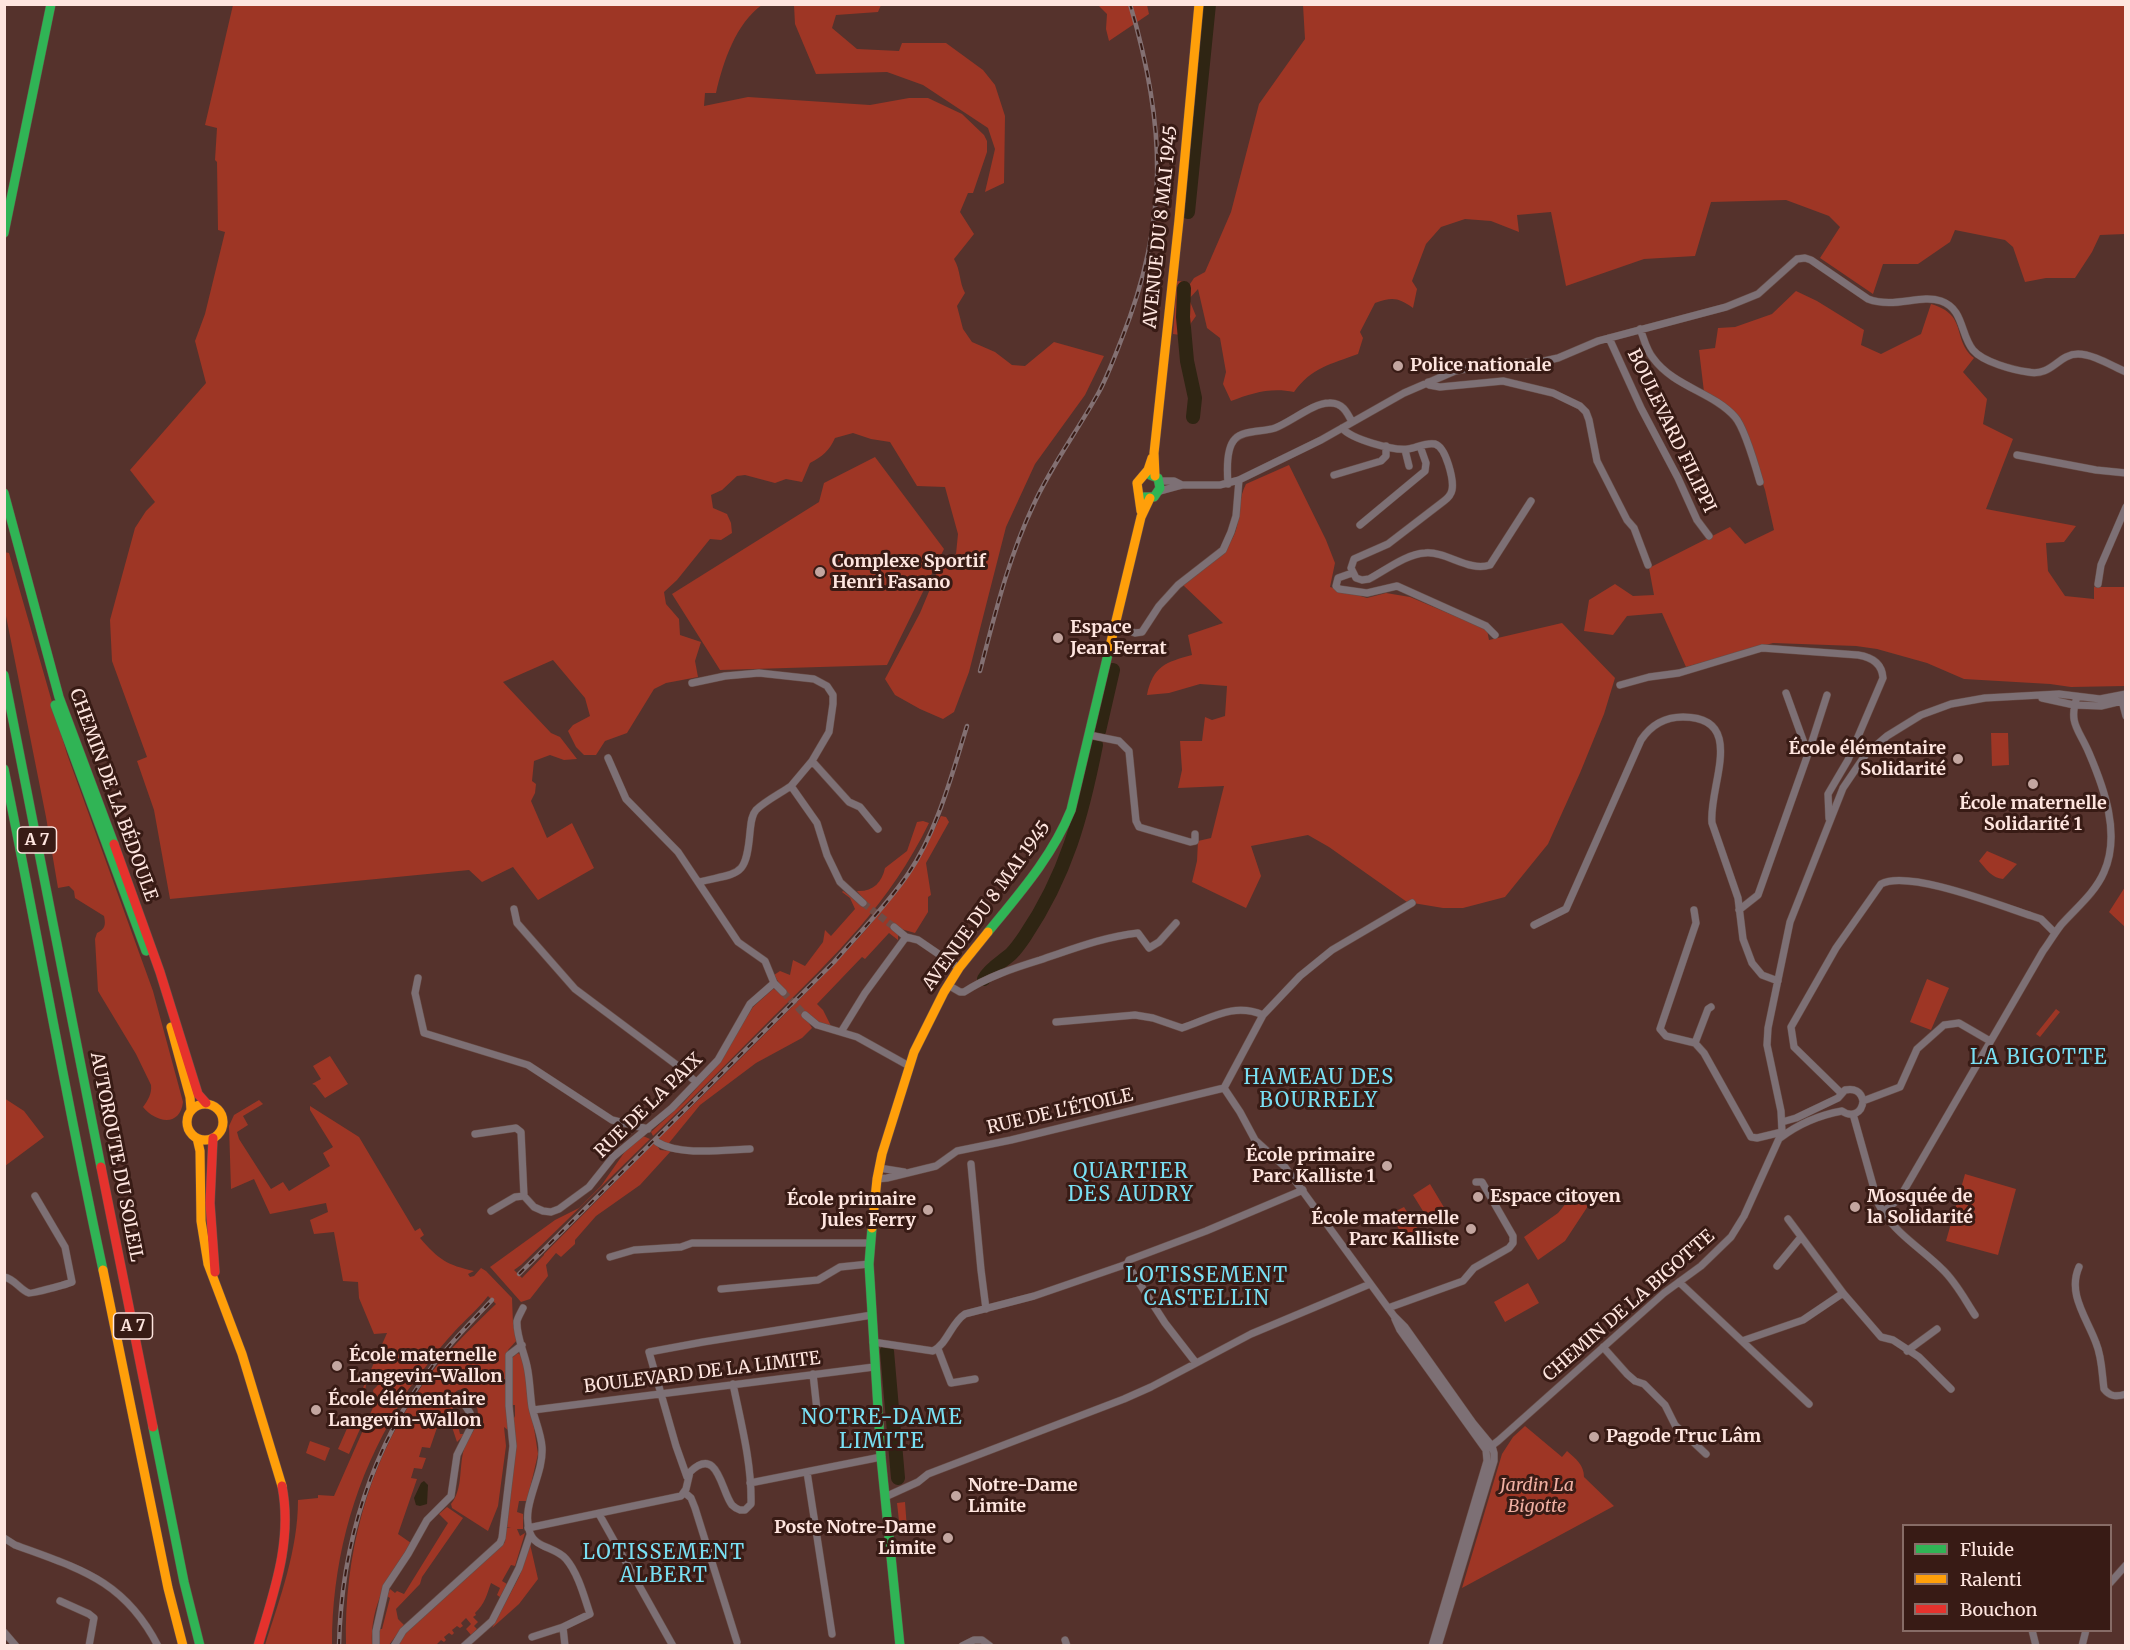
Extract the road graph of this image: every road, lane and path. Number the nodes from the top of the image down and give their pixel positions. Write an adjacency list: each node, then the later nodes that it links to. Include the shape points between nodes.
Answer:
1 (45, 4): 4 (main road)
2 (51, 4): 5 (main road)
3 (1199, 4): 15 (main road, AVENUE DU 8 MAI 1945)
4 (4, 204)
5 (4, 233)
6 (1640, 328): 7 (street); 8 (street, via 1725,307 1758,294 1792,262 1805,258 1878,303 1941,301 1958,315 1972,349 2007,367 2041,373 2066,357 2080,354); 22 (street, via 1652,357 1663,369 1738,420)
7 (1609, 338): 9 (street, via 1558,358 1469,368); 31 (street, BOULEVARD FILIPPI, via 1697,520)
8 (2126, 372)
9 (1428, 382): 10 (street); 32 (street, via 1440,387 1503,381 1553,393 1580,406 1589,420 1597,460 1634,528)
10 (1352, 422): 11 (street); 24 (street, via 1346,410 1331,402 1272,429 1235,438)
11 (1342, 428): 12 (street, via 1349,435); 21 (street)
12 (1386, 446): 14 (street); 20 (street, via 1382,461)
13 (1420, 446): 14 (street); 30 (street, via 1425,471); 33 (street, via 1433,443 1444,452 1452,478 1450,496 1407,532 1354,559)
14 (1405, 450): 17 (street)
15 (1154, 453): 19 (main road, AVENUE DU 8 MAI 1945); 23 (main road, AVENUE DU 8 MAI 1945)
16 (2017, 454): 18 (street)
17 (1409, 466)
18 (2126, 474)
19 (1142, 476): 23 (main road, via 1149,474); 26 (main road, via 1137,483)
20 (1334, 476)
21 (1239, 480): 24 (street); 35 (street, via 1236,516 1223,550 1184,580 1159,606 1142,632)
22 (1760, 482)
23 (1158, 483): 24 (street); 26 (main road, via 1157,494)
24 (1228, 483)
25 (4, 493): 83 (main road, CHEMIN DE LA BÉDOULE, via 58,697 137,907 198,1094)
26 (1145, 496): 35 (main road, AVENUE DU 8 MAI 1945)
27 (1531, 501): 33 (street, via 1490,565 1478,566 1426,553 1411,556 1369,579 1356,578)
28 (2126, 507): 34 (street, via 2101,565)
29 (4, 518): 84 (main road, CHEMIN DE LA BÉDOULE, via 53,700 154,974 171,1026)
30 (1360, 525)
31 (1709, 536)
32 (1648, 565)
33 (1352, 573): 36 (street, via 1338,578 1336,586 1367,593 1397,586 1486,626)
34 (2098, 584)
35 (1115, 625): 45 (main road, AVENUE DU 8 MAI 1945)
36 (1495, 635)
37 (4, 675): 165 (main road, AUTOROUTE DU SOLEIL / A 7, via 172,1525)
38 (692, 682): 48 (street, via 759,673 814,680 827,686 833,695 833,716 829,732)
39 (1620, 685): 51 (street, via 1678,673 1762,648 1873,659 1883,671 1883,678 1848,760 1828,794)
40 (1786, 693): 46 (street)
41 (1827, 695): 46 (street)
42 (2123, 697): 43 (street, CHEMIN DE LA BIGOTTE); 44 (street)
43 (2075, 701): 51 (street, CHEMIN DE LA BIGOTTE, via 2059,694 1984,698 1921,715 1866,754 1843,788); 63 (street, via 2073,720 2106,800 2110,854 2098,884)
44 (2126, 716)
45 (1089, 735): 53 (street, via 1119,741 1129,751 1139,827 1190,842); 65 (main road, AVENUE DU 8 MAI 1945, via 1071,810 1051,851)
46 (1808, 754): 59 (street, via 1758,895)
47 (608, 758): 54 (street, via 627,799 678,852)
48 (812, 761): 50 (street); 52 (street)
49 (4, 769): 164 (main road, AUTOROUTE DU SOLEIL / A 7, via 83,1179)
50 (791, 786): 54 (street, via 756,810 751,820 748,856 741,869); 55 (street, via 817,823 840,882)
51 (1830, 821): 67 (street, CHEMIN DE LA BIGOTTE, via 1790,922)
52 (878, 829)
53 (1195, 834)
54 (699, 882): 68 (street, via 738,942 765,961)
55 (863, 903)
56 (1412, 903): 73 (street, via 1332,950 1300,976)
57 (514, 909): 79 (street, via 517,923 575,989)
58 (1694, 910): 77 (street, via 1696,923 1660,1029 1666,1036)
59 (1739, 910): 61 (street, via 1712,823 1722,743 1710,724 1677,717 1653,726 1641,740 1566,909); 67 (street, via 1743,939 1752,963 1762,975)
60 (1176, 923): 69 (street, via 1149,948 1138,933 1108,937 988,978 964,992)
61 (1534, 925)
62 (894, 927): 64 (street)
63 (2055, 933): 76 (street); 81 (street, via 2032,916 1950,890 1907,880 1881,884 1836,948 1791,1027 1794,1047)
64 (906, 937): 65 (street, via 918,940); 75 (street)
65 (959, 968): 69 (main road, AVENUE DU 8 MAI 1945)
66 (418, 978): 89 (street, via 415,993 424,1033 528,1065 612,1120)
67 (1778, 981): 87 (street, CHEMIN DE LA BIGOTTE, via 1767,1045)
68 (774, 983): 70 (street); 79 (street, RUE DE LA PAIX, via 750,1004 718,1060)
69 (948, 985): 78 (main road, AVENUE DU 8 MAI 1945)
70 (783, 992)
71 (1711, 1007): 77 (street)
72 (805, 1015): 75 (street, via 817,1025)
73 (1263, 1016): 74 (street, via 1226,1011 1182,1028 1135,1015); 80 (street)
74 (1056, 1022)
75 (842, 1032): 78 (street)
76 (1990, 1041): 82 (street, via 1959,1023 1944,1026 1917,1049 1900,1087); 103 (street, via 1899,1199)
77 (1695, 1043): 90 (street, via 1751,1137)
78 (909, 1066): 95 (main road, AVENUE DU 8 MAI 1945)
79 (696, 1082): 89 (street, RUE DE LA PAIX)
80 (1224, 1088): 96 (street, RUE DE L'ÉTOILE, via 957,1151 936,1166); 99 (street, via 1255,1140)
81 (1839, 1096): 82 (street, via 1845,1090 1855,1090); 85 (street); 87 (street)
82 (1863, 1101): 86 (street, via 1861,1110)
83 (206, 1103): 84 (main road); 91 (main road, via 217,1108 223,1120 219,1133)
84 (190, 1110): 92 (main road, via 186,1125)
85 (1842, 1112): 86 (street); 90 (street)
86 (1853, 1114): 103 (street)
87 (1782, 1122): 90 (street, CHEMIN DE LA BIGOTTE)
88 (475, 1134): 101 (street, via 516,1128 521,1132)
89 (650, 1135): 93 (street, via 665,1147); 101 (street, RUE DE LA PAIX, via 613,1157 589,1187 559,1209 543,1211)
90 (1781, 1135): 113 (street, CHEMIN DE LA BIGOTTE, via 1731,1237)
91 (213, 1137): 92 (main road); 115 (main road, via 210,1218)
92 (197, 1138): 115 (main road, via 203,1238)
93 (750, 1149)
94 (971, 1164): 120 (street)
95 (879, 1168): 96 (street, RUE DE L'ÉTOILE); 97 (main road, AVENUE DU 8 MAI 1945)
96 (906, 1173): 97 (street, RUE DE L'ÉTOILE)
97 (877, 1179): 106 (main road, AVENUE DU 8 MAI 1945)
98 (1476, 1182): 119 (street, via 1482,1182 1513,1236 1513,1243 1474,1268 1463,1281)
99 (1303, 1190): 109 (street); 114 (street)
100 (35, 1196): 112 (street, via 65,1247 72,1282 33,1294)
101 (524, 1196): 102 (street)
102 (491, 1211)
103 (1883, 1212): 122 (street, via 1953,1281)
104 (1788, 1219): 105 (street)
105 (1801, 1237): 110 (street); 117 (street)
106 (870, 1243): 107 (street, via 692,1243); 108 (main road, AVENUE DU 8 MAI 1945)
107 (610, 1257)
108 (869, 1264): 116 (street, via 840,1267 818,1280); 121 (main road, AVENUE DU 8 MAI 1945)
109 (1127, 1264): 120 (street); 130 (street)
110 (1777, 1266)
111 (2079, 1267): 137 (street, via 2075,1276 2076,1297 2097,1345 2104,1389 2114,1397)
112 (4, 1277)
113 (1679, 1282): 124 (street); 127 (street, CHEMIN DE LA BIGOTTE)
114 (1370, 1284): 119 (street); 130 (street, via 1239,1340)
115 (218, 1286): 166 (main road, via 283,1490 282,1564)
116 (721, 1289)
117 (1843, 1293): 124 (street, via 1803,1320); 129 (street, via 1881,1337 1893,1340)
118 (523, 1308): 126 (street, via 517,1319)
119 (1388, 1308): 142 (street, via 1400,1330)
120 (986, 1309): 128 (street, via 959,1318)
121 (872, 1315): 125 (main road, AVENUE DU 8 MAI 1945); 136 (street, via 650,1352)
122 (1975, 1316)
123 (1937, 1329): 129 (street)
124 (1742, 1341): 139 (street)
125 (873, 1342): 128 (street, via 933,1352); 131 (main road, AVENUE DU 8 MAI 1945)
126 (522, 1345): 140 (street); 168 (street, via 509,1355 513,1446 500,1543 403,1631)
127 (1603, 1347): 142 (street, CHEMIN DE LA BIGOTTE); 143 (street, via 1627,1374 1665,1405 1675,1425)
128 (938, 1349): 133 (street, via 951,1383)
129 (1907, 1351): 135 (street, via 1919,1357)
130 (1196, 1363): 149 (street, via 1124,1399 928,1474)
131 (874, 1367): 132 (street, BOULEVARD DE LA LIMITE); 144 (main road, AVENUE DU 8 MAI 1945)
132 (813, 1374): 134 (street, BOULEVARD DE LA LIMITE); 141 (street)
133 (975, 1378)
134 (733, 1384): 136 (street, BOULEVARD DE LA LIMITE); 147 (street)
135 (1951, 1389)
136 (660, 1394): 140 (street, BOULEVARD DE LA LIMITE); 146 (street)
137 (2126, 1394)
138 (463, 1402): 167 (street, via 470,1413 471,1427 457,1455 451,1496 428,1520 386,1587)
139 (1809, 1404)
140 (532, 1410): 151 (street, via 542,1449 529,1505)
141 (818, 1419)
142 (1489, 1448): 175 (street); 176 (street, via 1494,1461)
143 (1706, 1454)
144 (881, 1457): 145 (street); 149 (main road, AVENUE DU 8 MAI 1945)
145 (807, 1472): 147 (street); 158 (street)
146 (687, 1477): 147 (street, via 693,1469 708,1464 719,1473 732,1506 740,1510 751,1504); 148 (street)
147 (750, 1483)
148 (684, 1492): 150 (street, via 681,1496); 160 (street, via 695,1508)
149 (888, 1496): 172 (main road, AVENUE DU 8 MAI 1945)
150 (599, 1514): 151 (street); 171 (street)
151 (529, 1532): 156 (street, via 536,1543 566,1559 582,1590 590,1614); 169 (street, via 519,1568 492,1621)
152 (4, 1538): 163 (street, via 91,1575 119,1593 137,1610)
153 (2126, 1565): 154 (street)
154 (2112, 1580)
155 (60, 1601): 162 (street, via 94,1618)
156 (563, 1627): 159 (street); 170 (street)
157 (4, 1632): 161 (street)
158 (832, 1634)
159 (532, 1637)
160 (737, 1642)
161 (16, 1646)
162 (89, 1646)
163 (158, 1646)
164 (183, 1646)
165 (200, 1646)
166 (258, 1646)
167 (376, 1646)
168 (394, 1646)
169 (464, 1646)
170 (565, 1646)
171 (673, 1646)
172 (900, 1646)
173 (962, 1646): 174 (street, via 982,1640)
174 (990, 1646)
175 (1432, 1646)
176 (1438, 1646)

